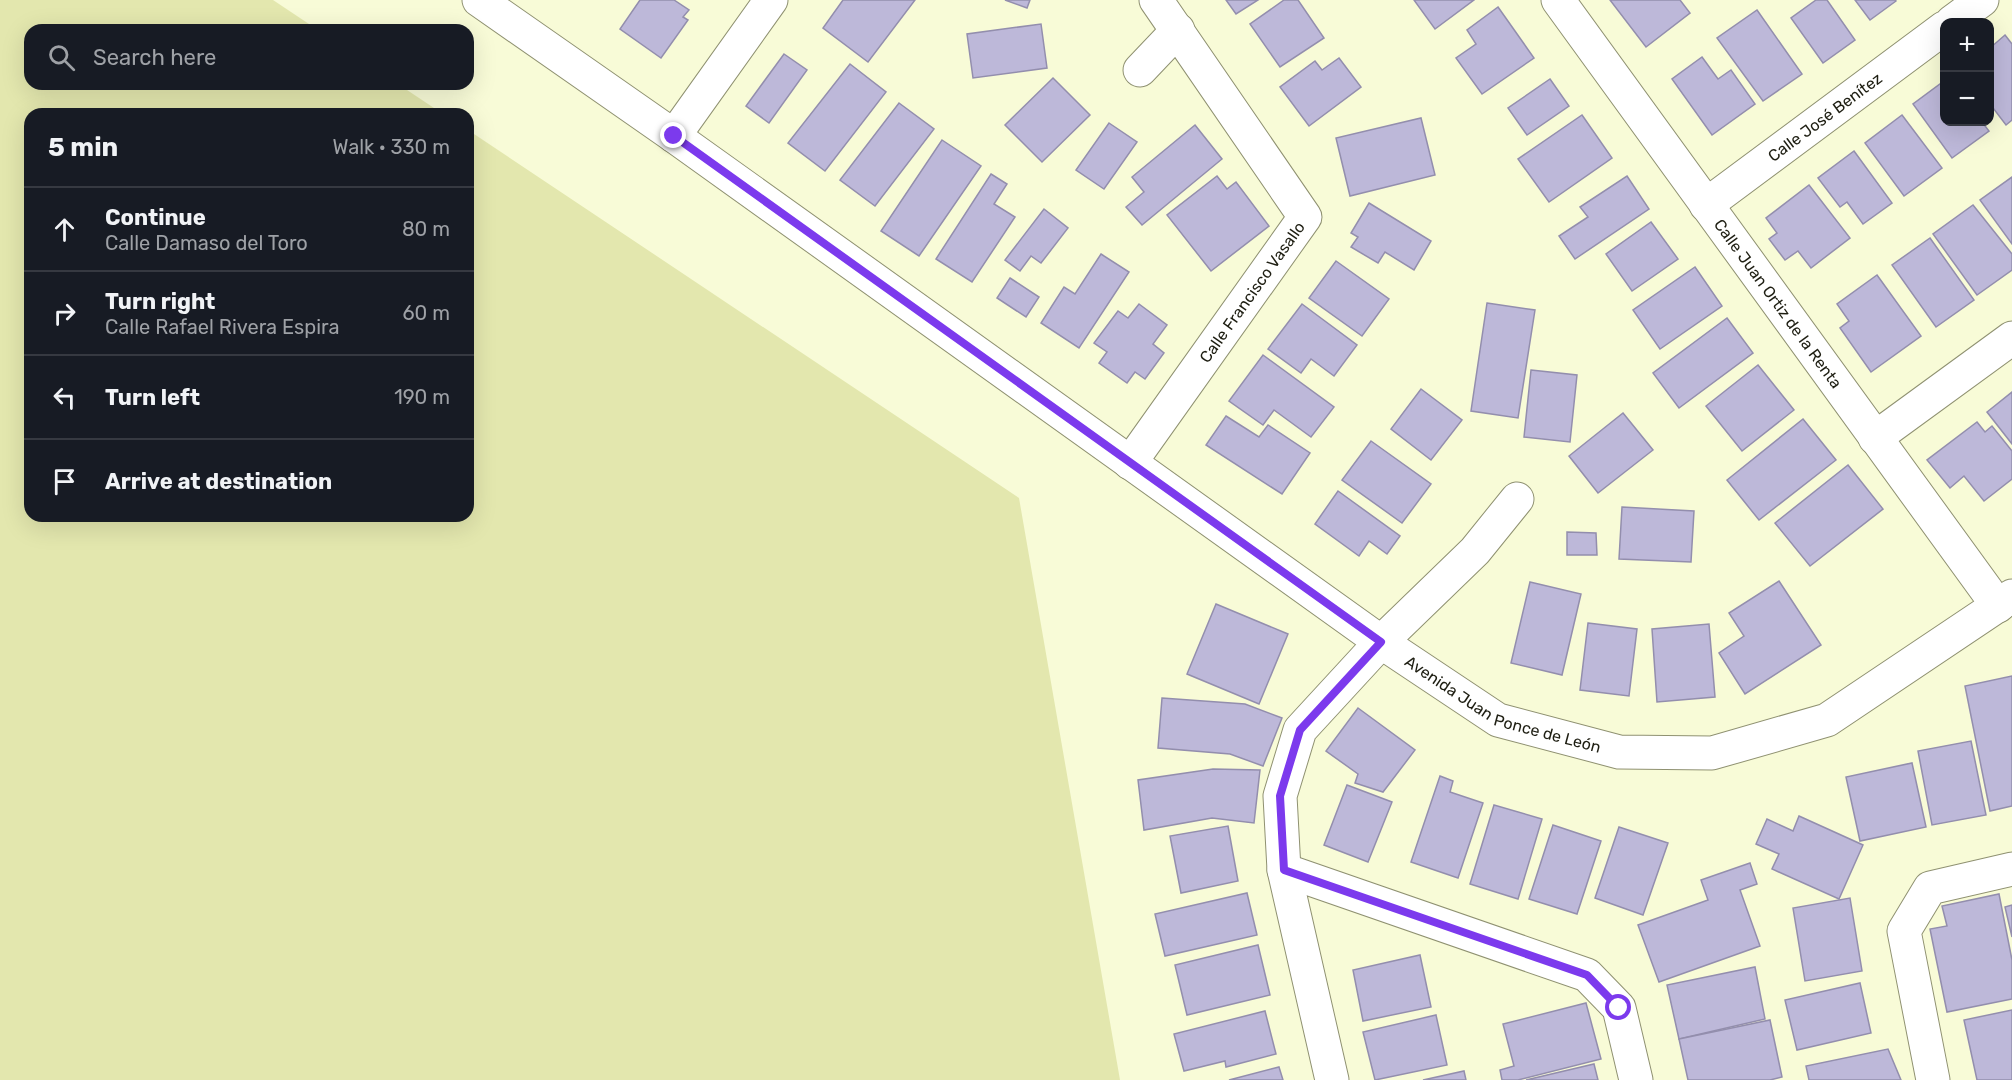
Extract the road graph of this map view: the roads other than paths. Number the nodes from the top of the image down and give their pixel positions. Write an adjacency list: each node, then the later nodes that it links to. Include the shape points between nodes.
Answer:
1 (479, 0): 10 (street, Avenida Juan Ponce de León)
2 (771, 0): 10 (street)
3 (1156, 0): 7 (street, Calle Francisco Vasallo)
4 (1558, 0): 11 (street, Calle Juan Ortiz de la Renta)
5 (1982, 0): 6 (street)
6 (1957, 18)
7 (1178, 30): 9 (street); 14 (street, Calle Francisco Vasallo, via 1305,217)
8 (1940, 31): 11 (street, Calle José Benítez)
9 (1140, 70)
10 (674, 136): 14 (street, Avenida Juan Ponce de León)
11 (1706, 205): 13 (street, Calle Juan Ortiz de la Renta)
12 (2012, 338): 13 (street)
13 (1875, 438): 16 (street, Calle Juan Ortiz de la Renta)
14 (1130, 463): 17 (street, Avenida Juan Ponce de León)
15 (1517, 499): 17 (street, via 1474,551)
16 (2005, 601): 17 (street, Avenida Juan Ponce de León, via 1827,720 1712,753 1619,752 1498,720)
17 (1381, 642): 19 (street, via 1300,730 1280,796)
18 (2012, 869): 22 (street, via 1930,888 1904,931)
19 (1284, 870): 20 (street); 21 (street, via 1587,975 1619,1008)
20 (1332, 1080)
21 (1636, 1080)
22 (1933, 1080)

